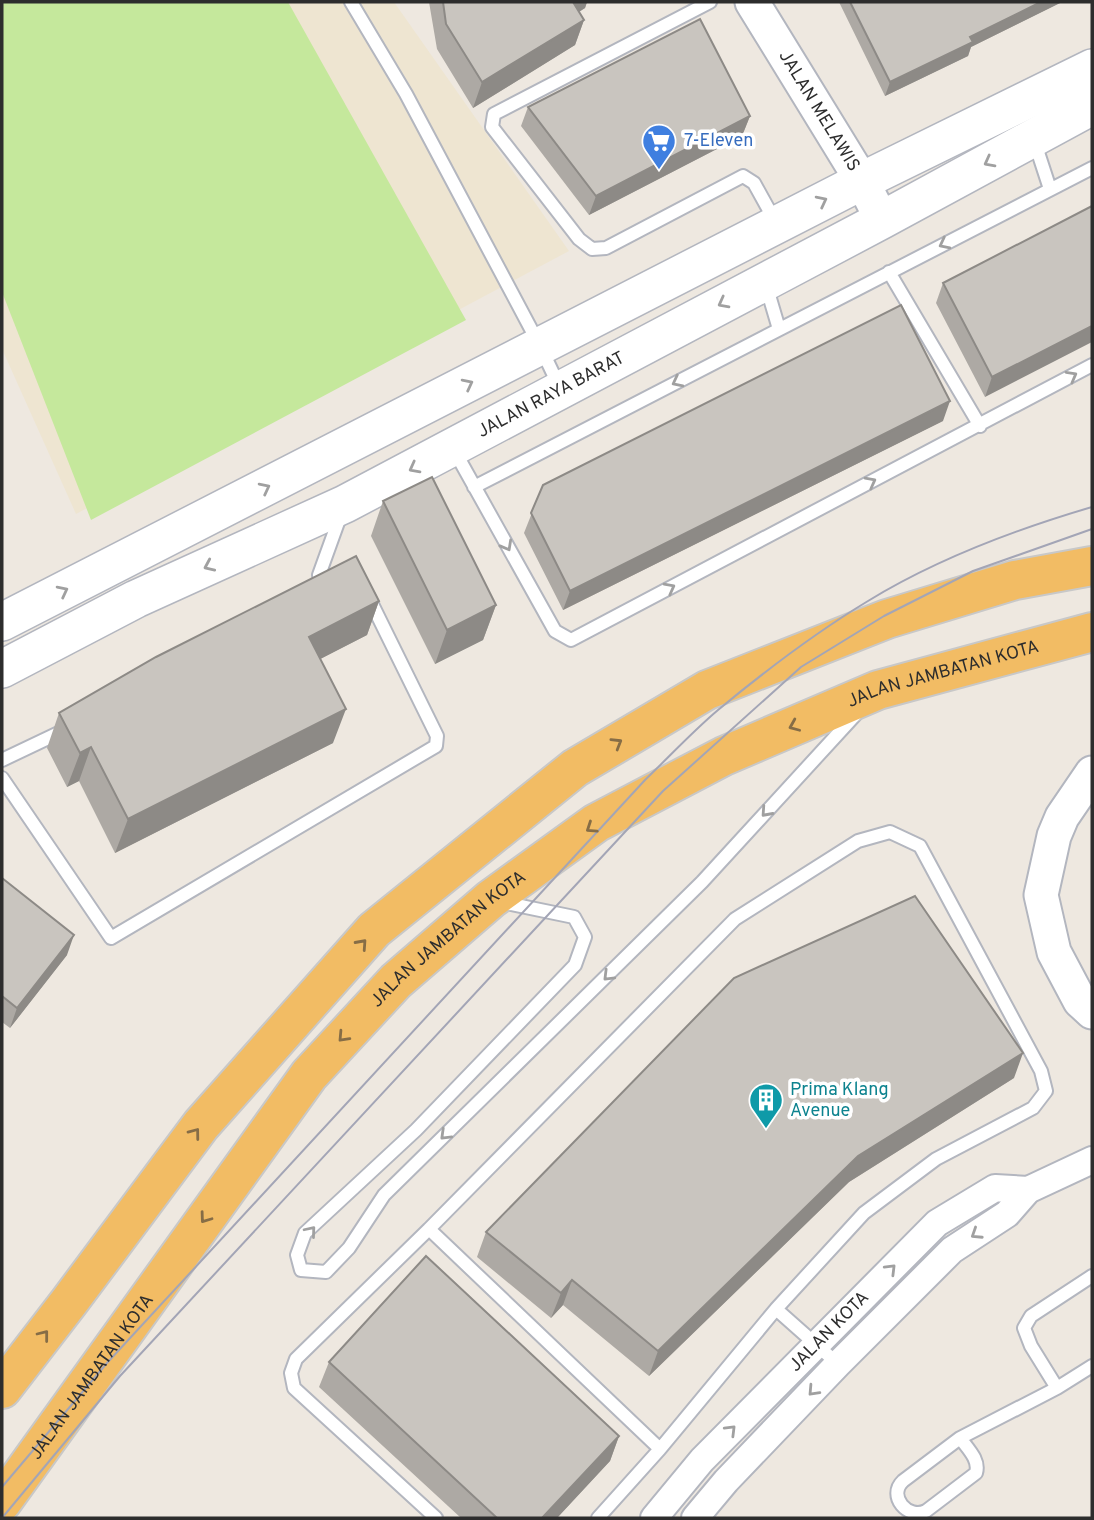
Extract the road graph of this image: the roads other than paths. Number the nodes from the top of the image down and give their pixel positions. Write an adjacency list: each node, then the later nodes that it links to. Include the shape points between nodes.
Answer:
1 (351, 2): 15 (lane, via 406,94)
2 (710, 2): 11 (lane, via 494,114 492,127 592,250 606,248 743,177 754,183)
3 (752, 2): 8 (street, JALAN MELAWIS)
4 (1092, 68): 8 (main road)
5 (1092, 106): 6 (main road, JALAN RAYA BARAT)
6 (1033, 139): 9 (lane); 10 (main road, JALAN RAYA BARAT, one-way to 10)
7 (1092, 168): 9 (lane)
8 (862, 181): 10 (street, JALAN MELAWIS); 11 (main road, one-way to 8)
9 (1050, 189): 12 (lane, one-way to 12)
10 (883, 220): 13 (main road, JALAN RAYA BARAT)
11 (776, 224): 15 (main road)
12 (889, 272): 14 (lane); 18 (lane)
13 (765, 281): 14 (lane); 17 (main road, JALAN RAYA BARAT, one-way to 17)
14 (779, 329): 20 (lane, one-way to 20)
15 (540, 346): 17 (lane); 25 (main road, one-way to 15)
16 (1092, 365): 18 (lane, one-way to 16)
17 (560, 389): 19 (main road, JALAN RAYA BARAT)
18 (980, 425): 20 (lane, one-way to 18, via 555,631 571,640)
19 (453, 448): 20 (lane); 21 (main road, JALAN RAYA BARAT, one-way to 21)
20 (474, 487)
21 (345, 504): 22 (lane, via 313,578); 27 (main road, JALAN RAYA BARAT, one-way to 27, via 136,599)
22 (340, 565)
23 (1092, 566): 46 (highway, one-way to 23, via 201,1125 374,930 575,768 707,690 887,619 1015,580)
24 (362, 586): 32 (lane, via 437,736 436,746 111,938)
25 (2, 622)
26 (1092, 632): 28 (highway, JALAN JAMBATAN KOTA)
27 (2, 669)
28 (878, 690): 33 (highway, JALAN JAMBATAN KOTA, one-way to 33, via 724,756 596,823); 33 (lane, one-way to 33, via 702,882 384,1195 349,1248 326,1272 301,1270 297,1255 305,1233 416,1130 575,965 584,937 573,916)
29 (75, 723): 30 (lane)
30 (2, 760)
31 (1092, 773): 34 (street, via 1054,836 1041,895 1054,952 1080,1001)
32 (3, 783)
33 (491, 899): 51 (highway, JALAN JAMBATAN KOTA, one-way to 51, via 396,981 309,1075)
34 (1092, 1012)
35 (1092, 1146): 37 (street)
36 (1092, 1160): 37 (street, JALAN KOTA)
37 (1064, 1174): 38 (street, JALAN KOTA)
38 (1028, 1190): 42 (street, JALAN KOTA, one-way to 38, via 937,1223 995,1188); 43 (street, JALAN KOTA, one-way to 43, via 1007,1214 952,1250)
39 (429, 1229): 41 (lane, via 735,919 858,841 890,832 920,846 1041,1071 1046,1091 1033,1108 936,1159 864,1213); 48 (lane); 52 (lane, via 296,1359 290,1373 294,1388)
40 (1092, 1276): 45 (lane, via 1031,1315 1024,1328)
41 (776, 1309): 42 (lane); 48 (lane)
42 (816, 1344): 43 (lane); 49 (street, JALAN KOTA, one-way to 42)
43 (838, 1364): 50 (street, JALAN KOTA, one-way to 50)
44 (1092, 1366): 45 (lane)
45 (1057, 1388): 47 (lane)
46 (2, 1389)
47 (960, 1438): 47 (lane, via 976,1460 976,1473 926,1511 911,1514 898,1499 898,1486)
48 (660, 1449): 53 (lane)
49 (702, 1460): 50 (street); 54 (street, JALAN KOTA)
50 (726, 1481): 55 (street, JALAN KOTA)
51 (2, 1502)
52 (436, 1518)
53 (598, 1518)
54 (654, 1518)
55 (695, 1518)

